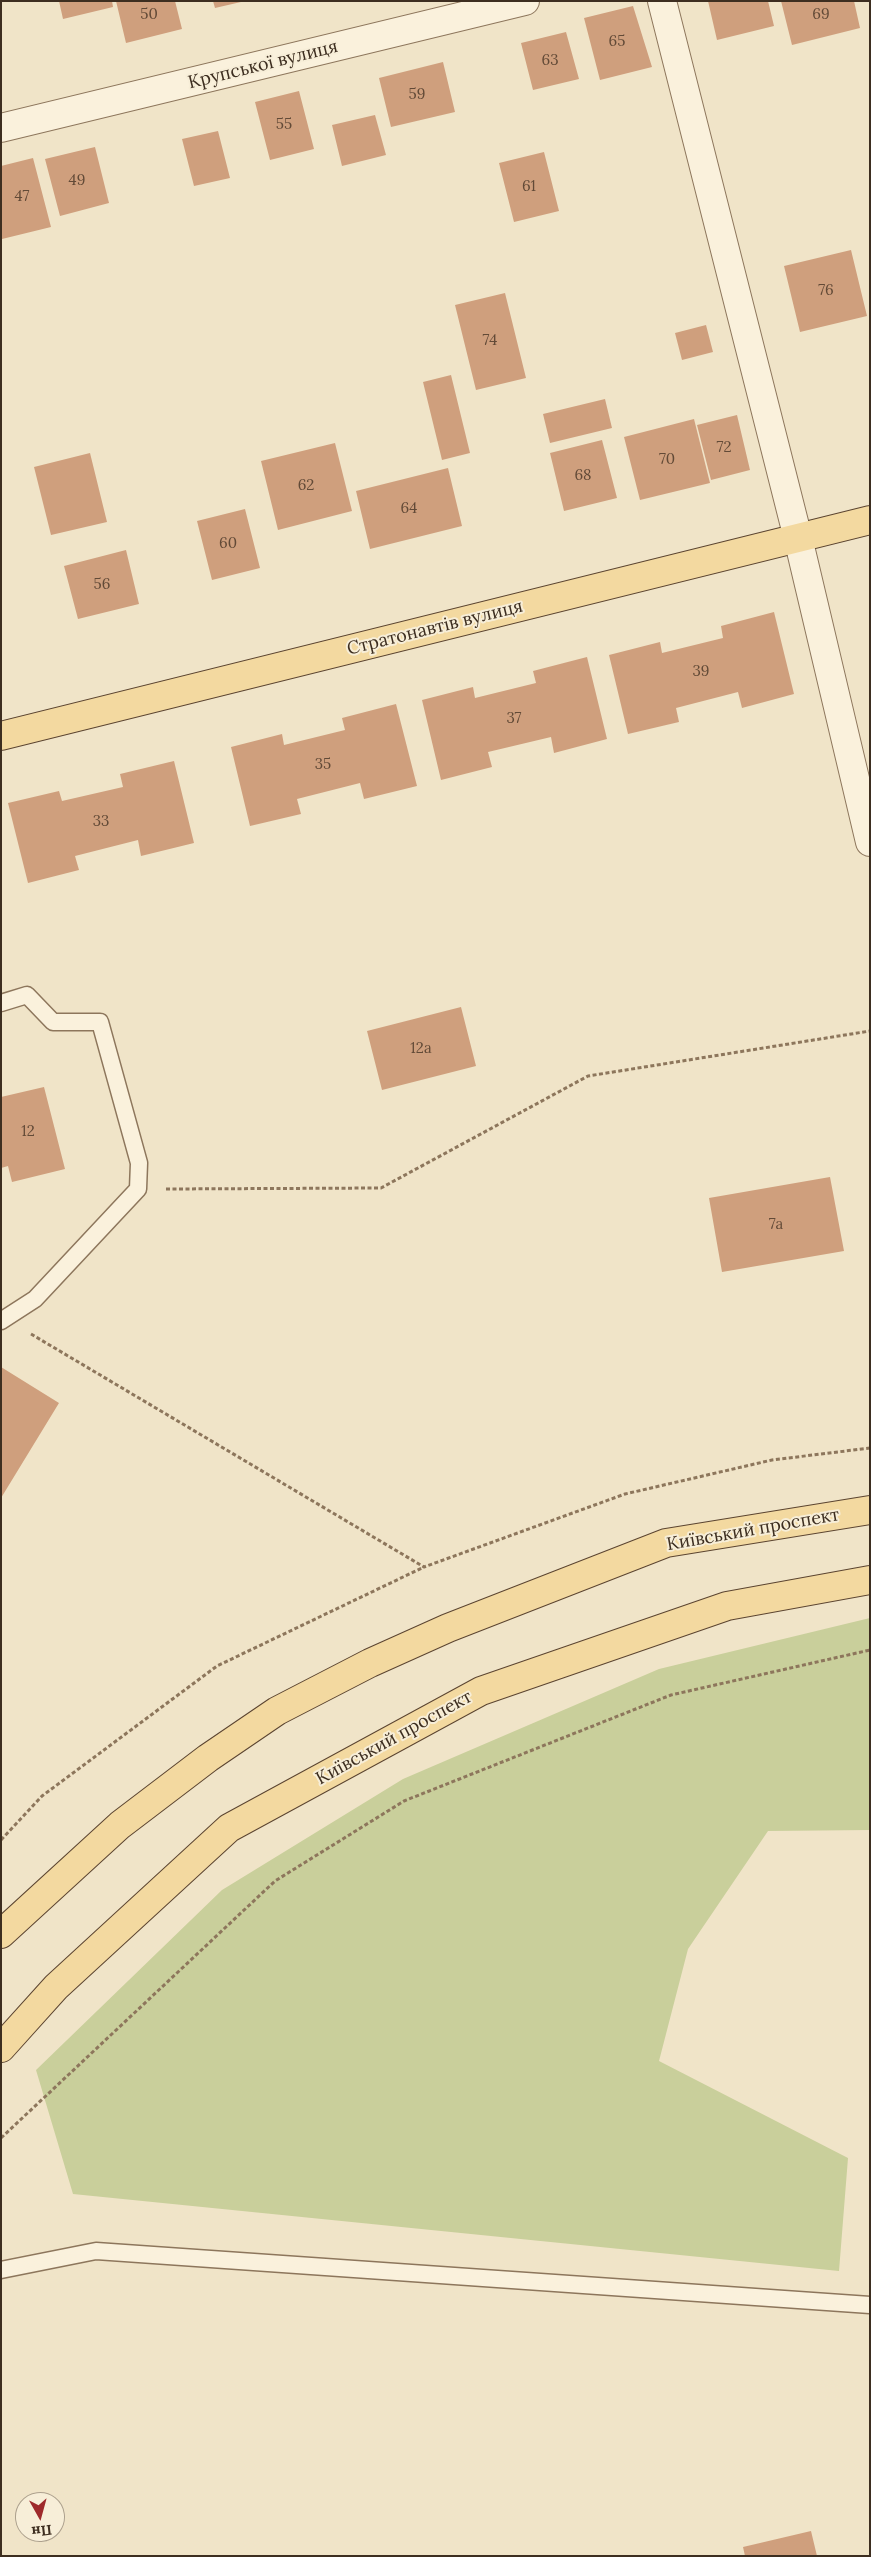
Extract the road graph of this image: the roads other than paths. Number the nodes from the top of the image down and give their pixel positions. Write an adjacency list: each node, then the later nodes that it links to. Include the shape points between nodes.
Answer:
1 (525, 1): 3 (street, Крупської вулиця)
2 (662, 1): 5 (street)
3 (1, 128)
4 (870, 520): 5 (main road, Стратонавтів вулиця)
5 (798, 538): 6 (main road, Стратонавтів вулиця); 7 (street)
6 (1, 736)
7 (870, 842)
8 (1, 1003): 9 (lane, via 27,995 54,1022 100,1022 139,1163 138,1189 35,1300)
9 (3, 1320)
10 (870, 1510): 12 (main road, Київський проспект, via 666,1543 448,1628 370,1663 277,1711 208,1758 120,1825)
11 (870, 1580): 13 (main road, Київський проспект, via 727,1606 481,1691 464,1700 228,1828 56,1987)
12 (1, 1934)
13 (1, 2048)
14 (1, 2270): 15 (lane, via 96,2251)
15 (870, 2305)

